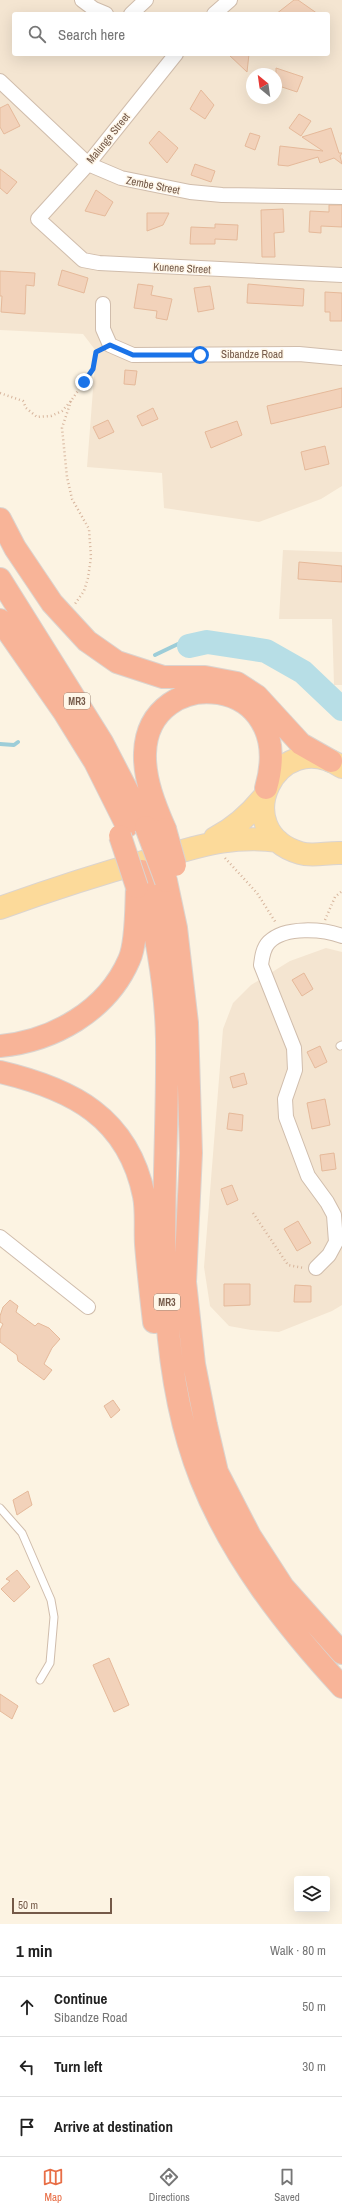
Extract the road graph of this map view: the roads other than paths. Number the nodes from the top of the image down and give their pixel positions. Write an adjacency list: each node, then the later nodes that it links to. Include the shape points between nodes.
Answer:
1 (82, 0): 4 (street)
2 (146, 0): 5 (street)
3 (230, 0): 6 (street)
4 (101, 12)
5 (133, 12)
6 (216, 12)
7 (174, 56): 9 (street, Malunge Street)
8 (0, 81): 9 (street, Zembe Street)
9 (88, 164): 10 (street, Zembe Street, via 121,178 190,192); 11 (street, Malunge Street)
10 (342, 197)
11 (38, 219): 12 (street, Kunene Street, via 83,260 99,263)
12 (342, 275)
13 (103, 304): 14 (street, Sibandze Road, via 103,329 110,345 133,355 299,354)
14 (342, 358)
15 (0, 518): 18 (highway, via 15,548 52,604 87,641 116,662 163,677 206,677 237,683 257,696 301,744)
16 (0, 579): 20 (highway, MR3, via 102,742)
17 (0, 620): 20 (highway, MR3, via 64,712)
18 (337, 764): 19 (main road, via 319,757 293,761 273,776)
19 (265, 793): 20 (highway, via 273,755 269,735 259,717 247,704 218,692 203,691 184,696 168,706 156,719 147,735 147,774 153,798); 21 (main road, via 265,821); 22 (main road, via 248,816 229,831)
20 (140, 830): 24 (highway, bridge); 34 (highway, MR3, bridge, via 171,873 187,1023 191,1153 185,1282 194,1364 217,1472 250,1536 283,1587)
21 (278, 841): 22 (main road, via 236,838); 23 (main road, via 302,854)
22 (198, 847): 25 (main road, via 80,880)
23 (338, 850)
24 (140, 879): 27 (highway, via 130,959 102,999 83,1017 56,1032 28,1042); 33 (highway, MR3, via 158,942 164,990 167,1039 164,1159 166,1285 172,1364 186,1436 201,1480)
25 (0, 908)
26 (342, 936): 30 (street, via 308,929 282,935 270,942 263,953 261,965 295,1053 294,1070 285,1099 285,1113 308,1176 328,1202 334,1215 336,1242 329,1255)
27 (0, 1046)
28 (0, 1072): 33 (highway, via 26,1078 73,1098 101,1116 116,1131 126,1147 136,1168 144,1197 160,1381 184,1460 198,1493)
29 (0, 1237): 31 (street)
30 (316, 1268)
31 (88, 1307)
32 (0, 1508): 35 (lane, via 22,1533 51,1600 54,1617 50,1663)
33 (227, 1534): 36 (highway, MR3, via 262,1592)
34 (342, 1653)
35 (40, 1680)
36 (342, 1687)

